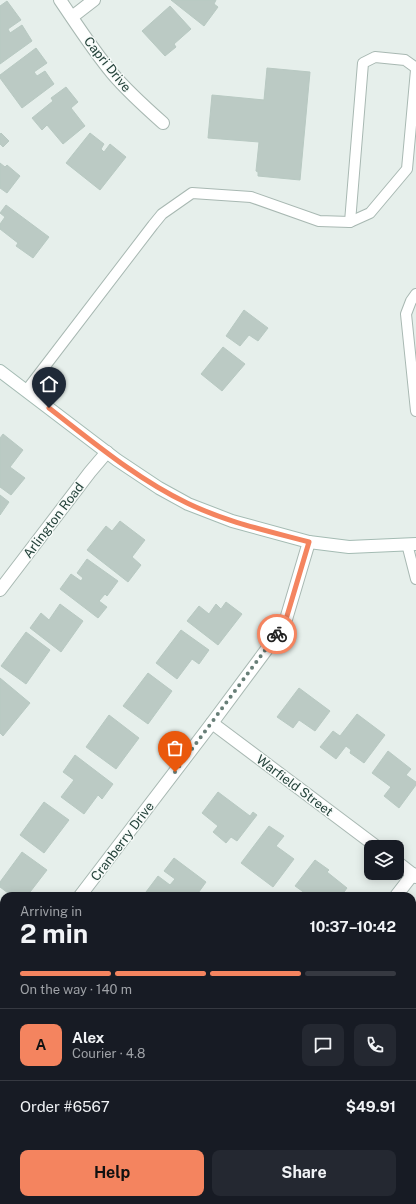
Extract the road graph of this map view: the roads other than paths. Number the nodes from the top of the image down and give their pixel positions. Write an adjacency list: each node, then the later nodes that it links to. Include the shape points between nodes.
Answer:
1 (60, 0): 3 (street, Capri Drive)
2 (94, 0): 3 (street)
3 (72, 17): 5 (street, Capri Drive, via 113,73)
4 (416, 69): 6 (lane, via 407,169 370,213); 6 (lane, via 405,60 382,57 375,57 364,63)
5 (163, 123)
6 (350, 222): 9 (lane, via 319,221 251,197 192,194 162,214 152,225)
7 (416, 294): 10 (lane, via 406,314)
8 (0, 371): 9 (street)
9 (26, 391): 11 (street)
10 (416, 411)
11 (107, 452): 12 (street, via 159,488 188,504 232,521); 15 (street, Arlington Road)
12 (309, 542): 13 (street, via 349,547); 16 (street, Cranberry Drive, via 284,626)
13 (412, 544): 14 (lane)
14 (416, 579)
15 (0, 590)
16 (212, 723): 17 (street, Warfield Street); 20 (street, Cranberry Drive)
17 (368, 840)
18 (404, 868): 19 (street)
19 (414, 876): 21 (street)
20 (83, 892)
21 (400, 892)

